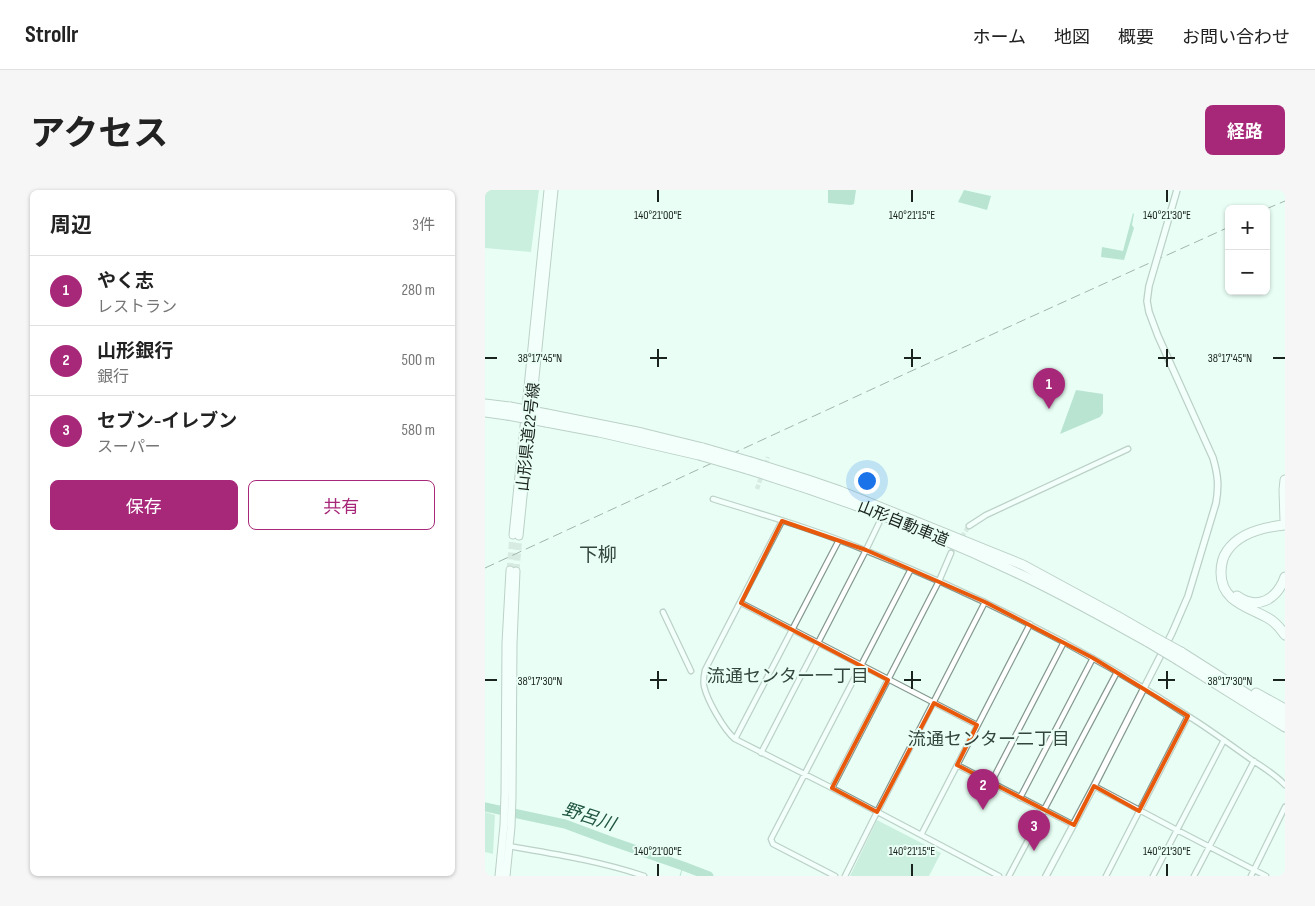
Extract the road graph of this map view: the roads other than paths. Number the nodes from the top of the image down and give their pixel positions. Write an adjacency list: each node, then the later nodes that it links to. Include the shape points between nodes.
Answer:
1 (1177, 190): 38 (street, bridge, via 1147,302 1152,322 1213,458 1218,490 1188,596)
2 (552, 191): 16 (main road, 山形県道22号線)
3 (485, 404): 4 (highway, 山形自動車道)
4 (508, 411): 5 (highway, 山形自動車道); 32 (highway, 山形自動車道, bridge, via 642,433 839,491 1023,566 1117,616)
5 (485, 412)
6 (1128, 449): 13 (street)
7 (1285, 480): 9 (highway)
8 (713, 499): 10 (street)
9 (1285, 520)
10 (782, 521): 17 (street); 25 (street)
11 (879, 523): 18 (street)
12 (1285, 525): 15 (highway)
13 (969, 526)
14 (1285, 529): 15 (highway)
15 (1267, 530): 22 (highway, via 1234,550 1226,570 1227,582 1237,597 1256,603 1275,594); 29 (highway, via 1248,534 1232,545 1223,558 1221,577 1233,600 1269,619)
16 (516, 535)
17 (839, 540): 18 (street); 28 (street)
18 (866, 550): 20 (street); 30 (street)
19 (951, 553): 23 (street)
20 (911, 569): 23 (street); 34 (street)
21 (513, 571): 62 (main road, via 509,797)
22 (1285, 577)
23 (939, 581): 24 (street); 37 (street)
24 (985, 602): 27 (street); 39 (street)
25 (741, 603): 28 (street); 44 (street, via 705,670 703,684 722,725)
26 (663, 612): 35 (street)
27 (1030, 624): 31 (street); 43 (street)
28 (792, 630): 30 (street); 44 (street)
29 (1285, 635)
30 (817, 642): 34 (street); 46 (street)
31 (1064, 642): 33 (street); 50 (street)
32 (1179, 656): 40 (highway); 42 (highway, 山形自動車道)
33 (1093, 658): 36 (street); 54 (street)
34 (861, 665): 37 (street); 49 (street)
35 (691, 671)
36 (1117, 672): 38 (street); 56 (street)
37 (888, 680): 39 (street); 53 (street)
38 (1144, 688): 41 (street); 51 (street)
39 (934, 703): 43 (street); 58 (street)
40 (1285, 709)
41 (1188, 716): 45 (street); 57 (street)
42 (1284, 723)
43 (977, 726): 48 (street)
44 (735, 739): 46 (street)
45 (1224, 740): 47 (street); 60 (street)
46 (761, 753): 49 (street)
47 (1253, 760): 52 (street); 63 (street)
48 (957, 765): 50 (street); 61 (street)
49 (804, 775): 53 (street); 68 (street, via 771,839 773,844)
50 (991, 783): 54 (street)
51 (1094, 786): 57 (street); 59 (street)
52 (1285, 786)
53 (832, 788): 58 (street)
54 (1020, 798): 56 (street)
55 (1285, 807): 64 (street)
56 (1043, 810): 59 (street); 71 (street)
57 (1139, 811): 60 (street); 73 (street)
58 (877, 812): 61 (street); 69 (street)
59 (1074, 825): 72 (street)
60 (1177, 830): 63 (street); 74 (street)
61 (921, 835): 70 (street)
62 (505, 846): 65 (main road); 66 (main road); 67 (street, via 596,862)
63 (1209, 847): 64 (street); 75 (street)
64 (1254, 870): 76 (street); 77 (street)
65 (499, 876)
66 (506, 876)
67 (644, 876)
68 (835, 876)
69 (845, 876)
70 (999, 876)
71 (1009, 876)
72 (1046, 876)
73 (1106, 876)
74 (1153, 876)
75 (1194, 876)
76 (1251, 876)
77 (1266, 876)

